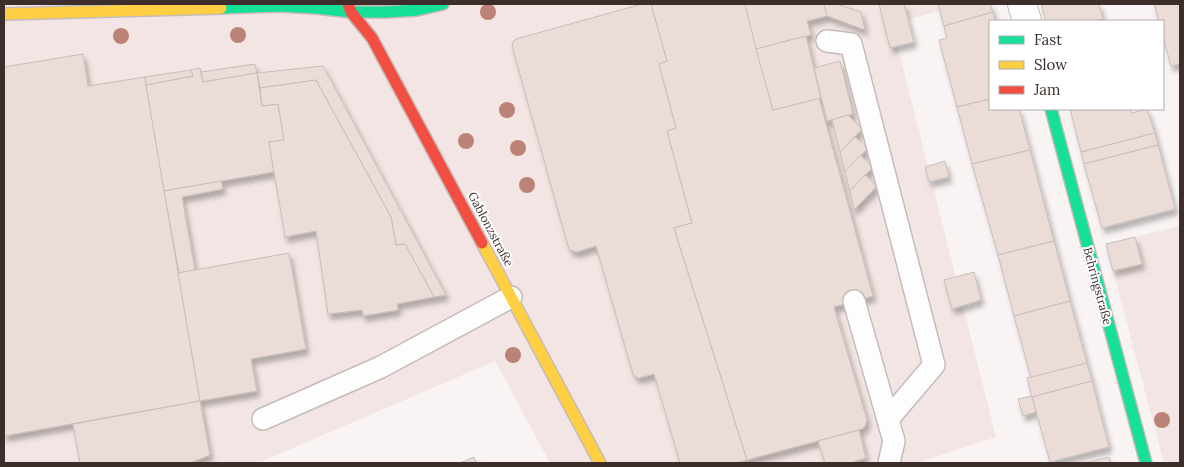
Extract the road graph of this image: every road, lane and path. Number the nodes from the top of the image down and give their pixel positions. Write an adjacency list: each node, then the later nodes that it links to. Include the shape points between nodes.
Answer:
1 (443, 4): 3 (street, via 386,12)
2 (1022, 4): 5 (street)
3 (350, 8): 4 (street, via 280,6); 8 (street, Gablonzstraße, via 372,38)
4 (4, 14)
5 (1027, 20)
6 (827, 41): 11 (lane, via 851,44 934,365)
7 (1050, 110): 14 (street, Behringstraße)
8 (511, 297): 10 (lane, via 381,367); 12 (street, Gablonzstraße)
9 (854, 302): 11 (lane)
10 (263, 419)
11 (888, 419): 13 (lane, via 894,441)
12 (600, 463)
13 (889, 463)
14 (1146, 463)

